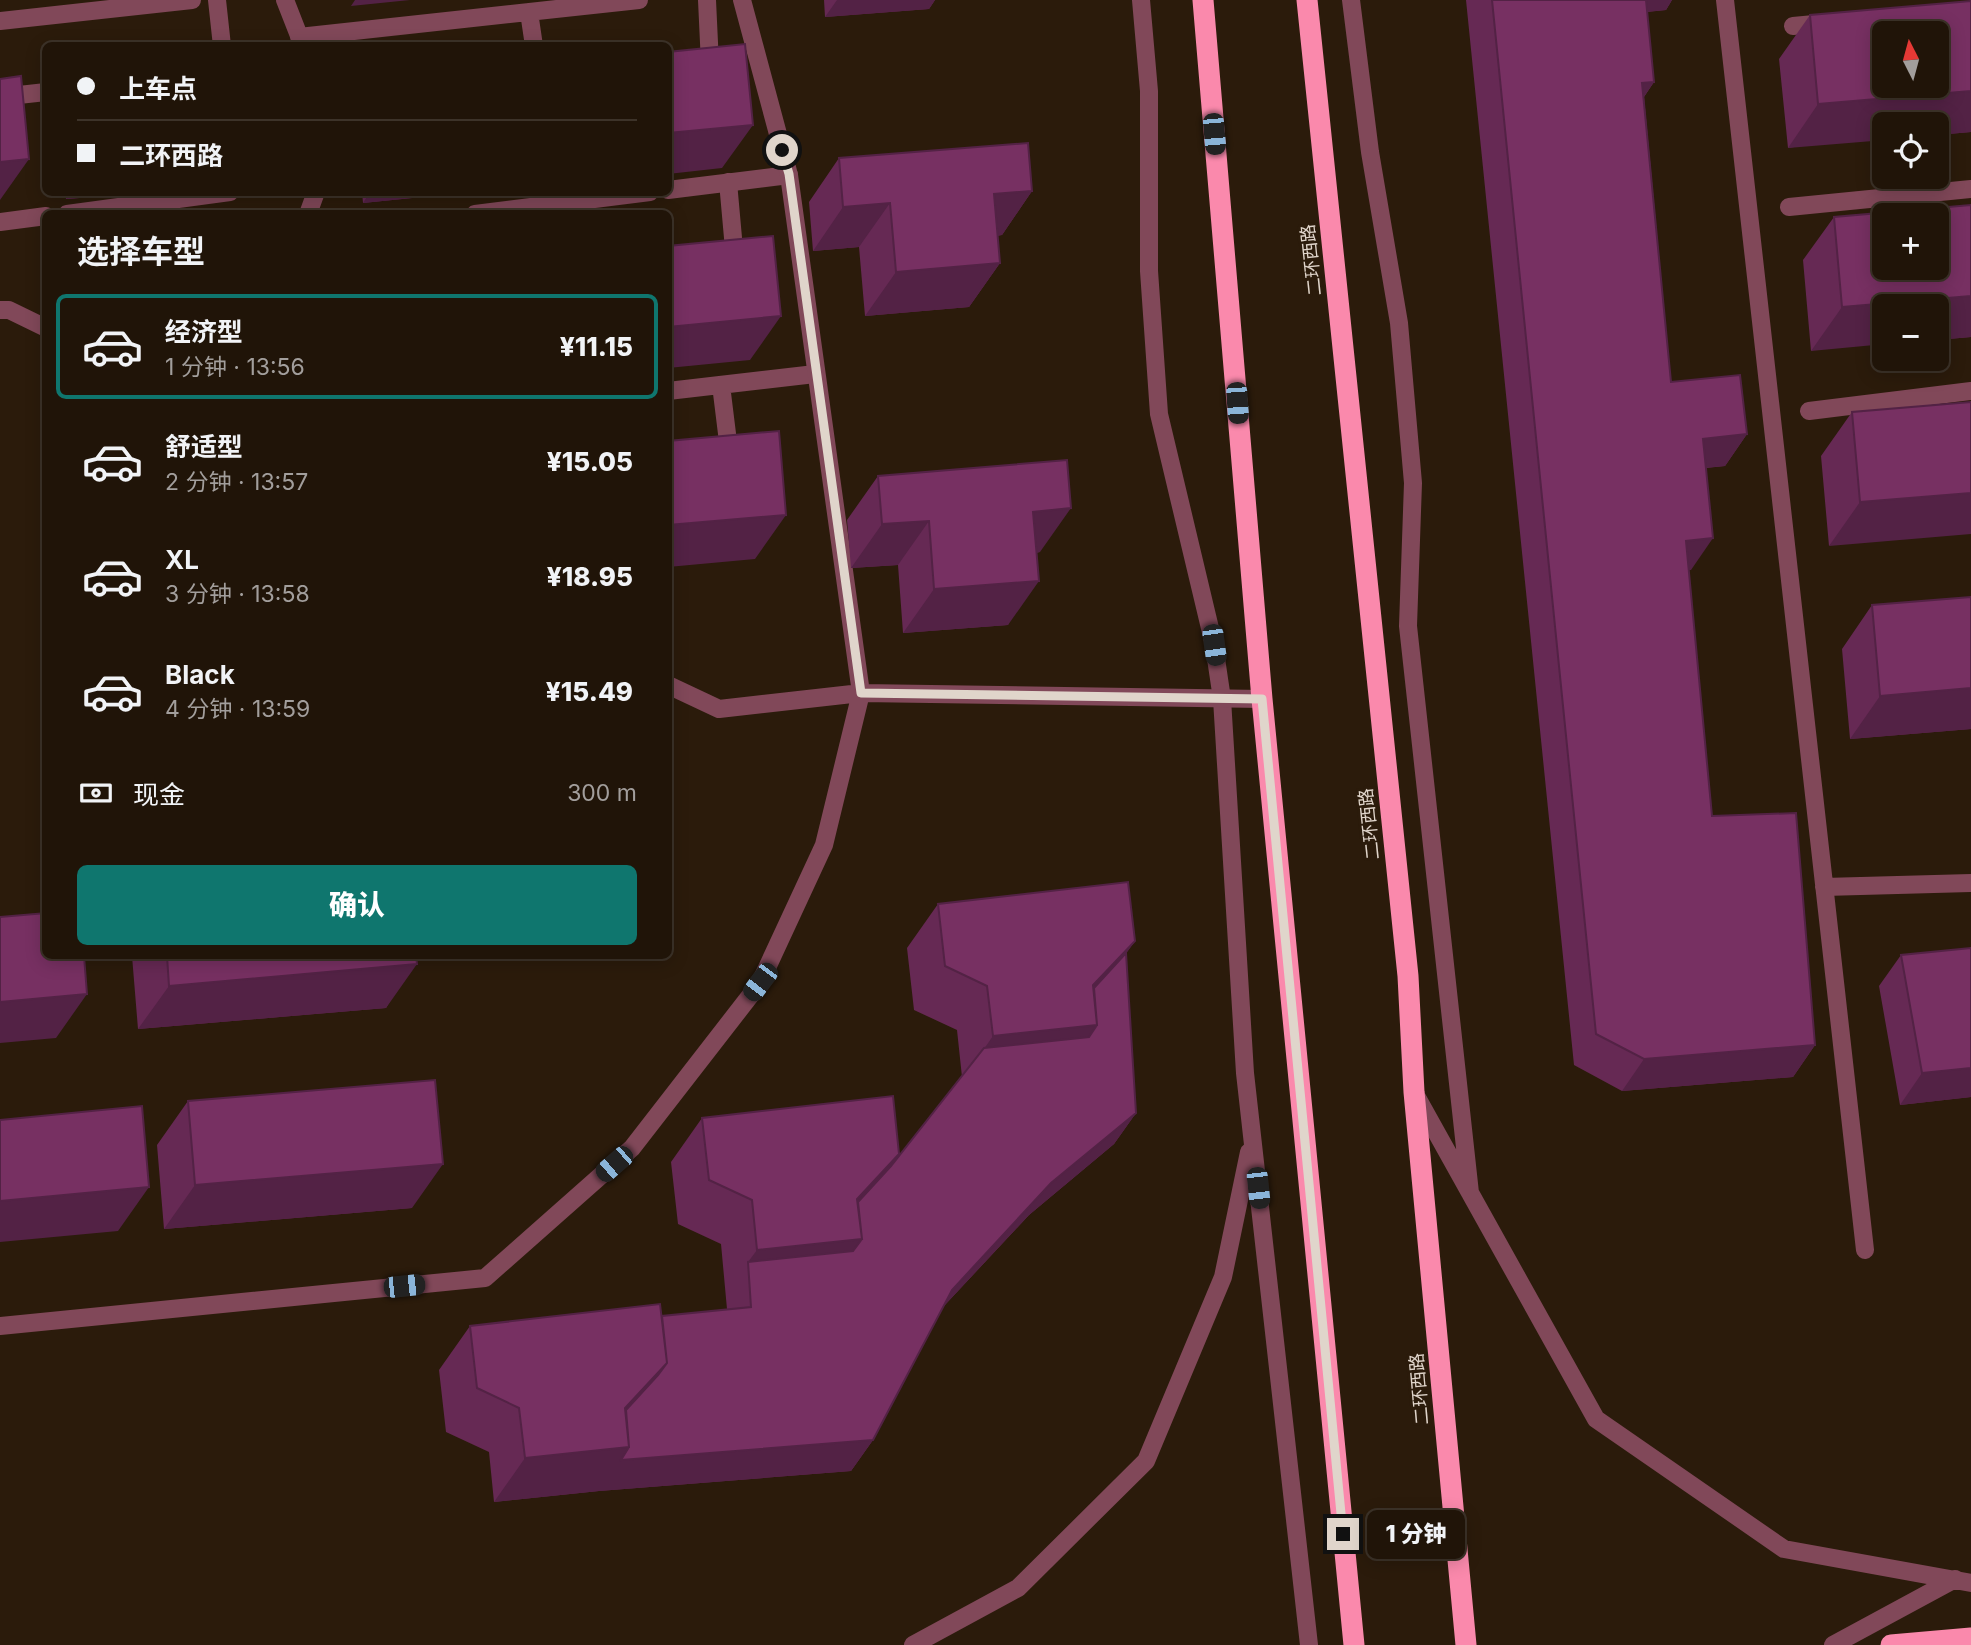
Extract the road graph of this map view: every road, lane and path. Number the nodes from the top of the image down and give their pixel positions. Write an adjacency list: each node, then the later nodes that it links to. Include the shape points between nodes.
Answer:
1 (192, 0): 14 (street)
2 (217, 0): 18 (street)
3 (285, 0): 17 (street)
4 (639, 0): 12 (street)
5 (707, 0): 20 (street, via 710,64)
6 (742, 0): 23 (street)
7 (1140, 0): 45 (street, via 1149,91 1149,271 1159,414 1214,645)
8 (1203, 0): 46 (highway)
9 (1307, 0): 49 (highway, 二环西路, via 1408,976)
10 (1351, 0): 51 (street, via 1370,152 1399,323 1413,483 1408,626)
11 (1726, 0): 48 (street)
12 (529, 12): 16 (street); 19 (street)
13 (1848, 20): 15 (street)
14 (0, 21)
15 (1793, 26)
16 (367, 38): 17 (street)
17 (301, 41)
18 (222, 42)
19 (533, 42)
20 (672, 68)
21 (42, 92): 22 (street)
22 (0, 97)
23 (789, 174): 24 (street); 37 (street)
24 (728, 182): 25 (street); 34 (street, via 735,260)
25 (672, 189)
26 (1971, 189): 29 (street)
27 (200, 196): 30 (street)
28 (627, 196): 31 (street)
29 (1789, 206)
30 (97, 210)
31 (546, 210)
32 (42, 217): 33 (street)
33 (0, 222)
34 (708, 262)
35 (0, 310): 36 (street)
36 (42, 326)
37 (815, 374): 38 (street); 44 (street)
38 (721, 385): 39 (street); 42 (street, via 730,459)
39 (672, 391)
40 (1971, 391): 41 (street)
41 (1810, 411)
42 (718, 460)
43 (672, 687): 44 (street, via 719,709)
44 (861, 693): 45 (street); 53 (street, via 824,845 760,982 632,1148 485,1278)
45 (1222, 699): 46 (street); 50 (street)
46 (1262, 699): 59 (highway)
47 (1971, 883): 48 (street)
48 (1824, 887): 52 (street)
49 (1414, 1092): 51 (street); 60 (highway, 二环西路)
50 (1252, 1135): 57 (street, via 1223,1277 1146,1461 1018,1588); 58 (street)
51 (1470, 1193): 55 (street, via 1596,1419 1784,1549)
52 (1864, 1250)
53 (0, 1326)
54 (1971, 1573): 55 (street)
55 (1962, 1581): 61 (street)
56 (1971, 1637): 62 (highway)
57 (913, 1645)
58 (1309, 1645)
59 (1354, 1645)
60 (1466, 1645)
61 (1833, 1645)
62 (1891, 1645)

